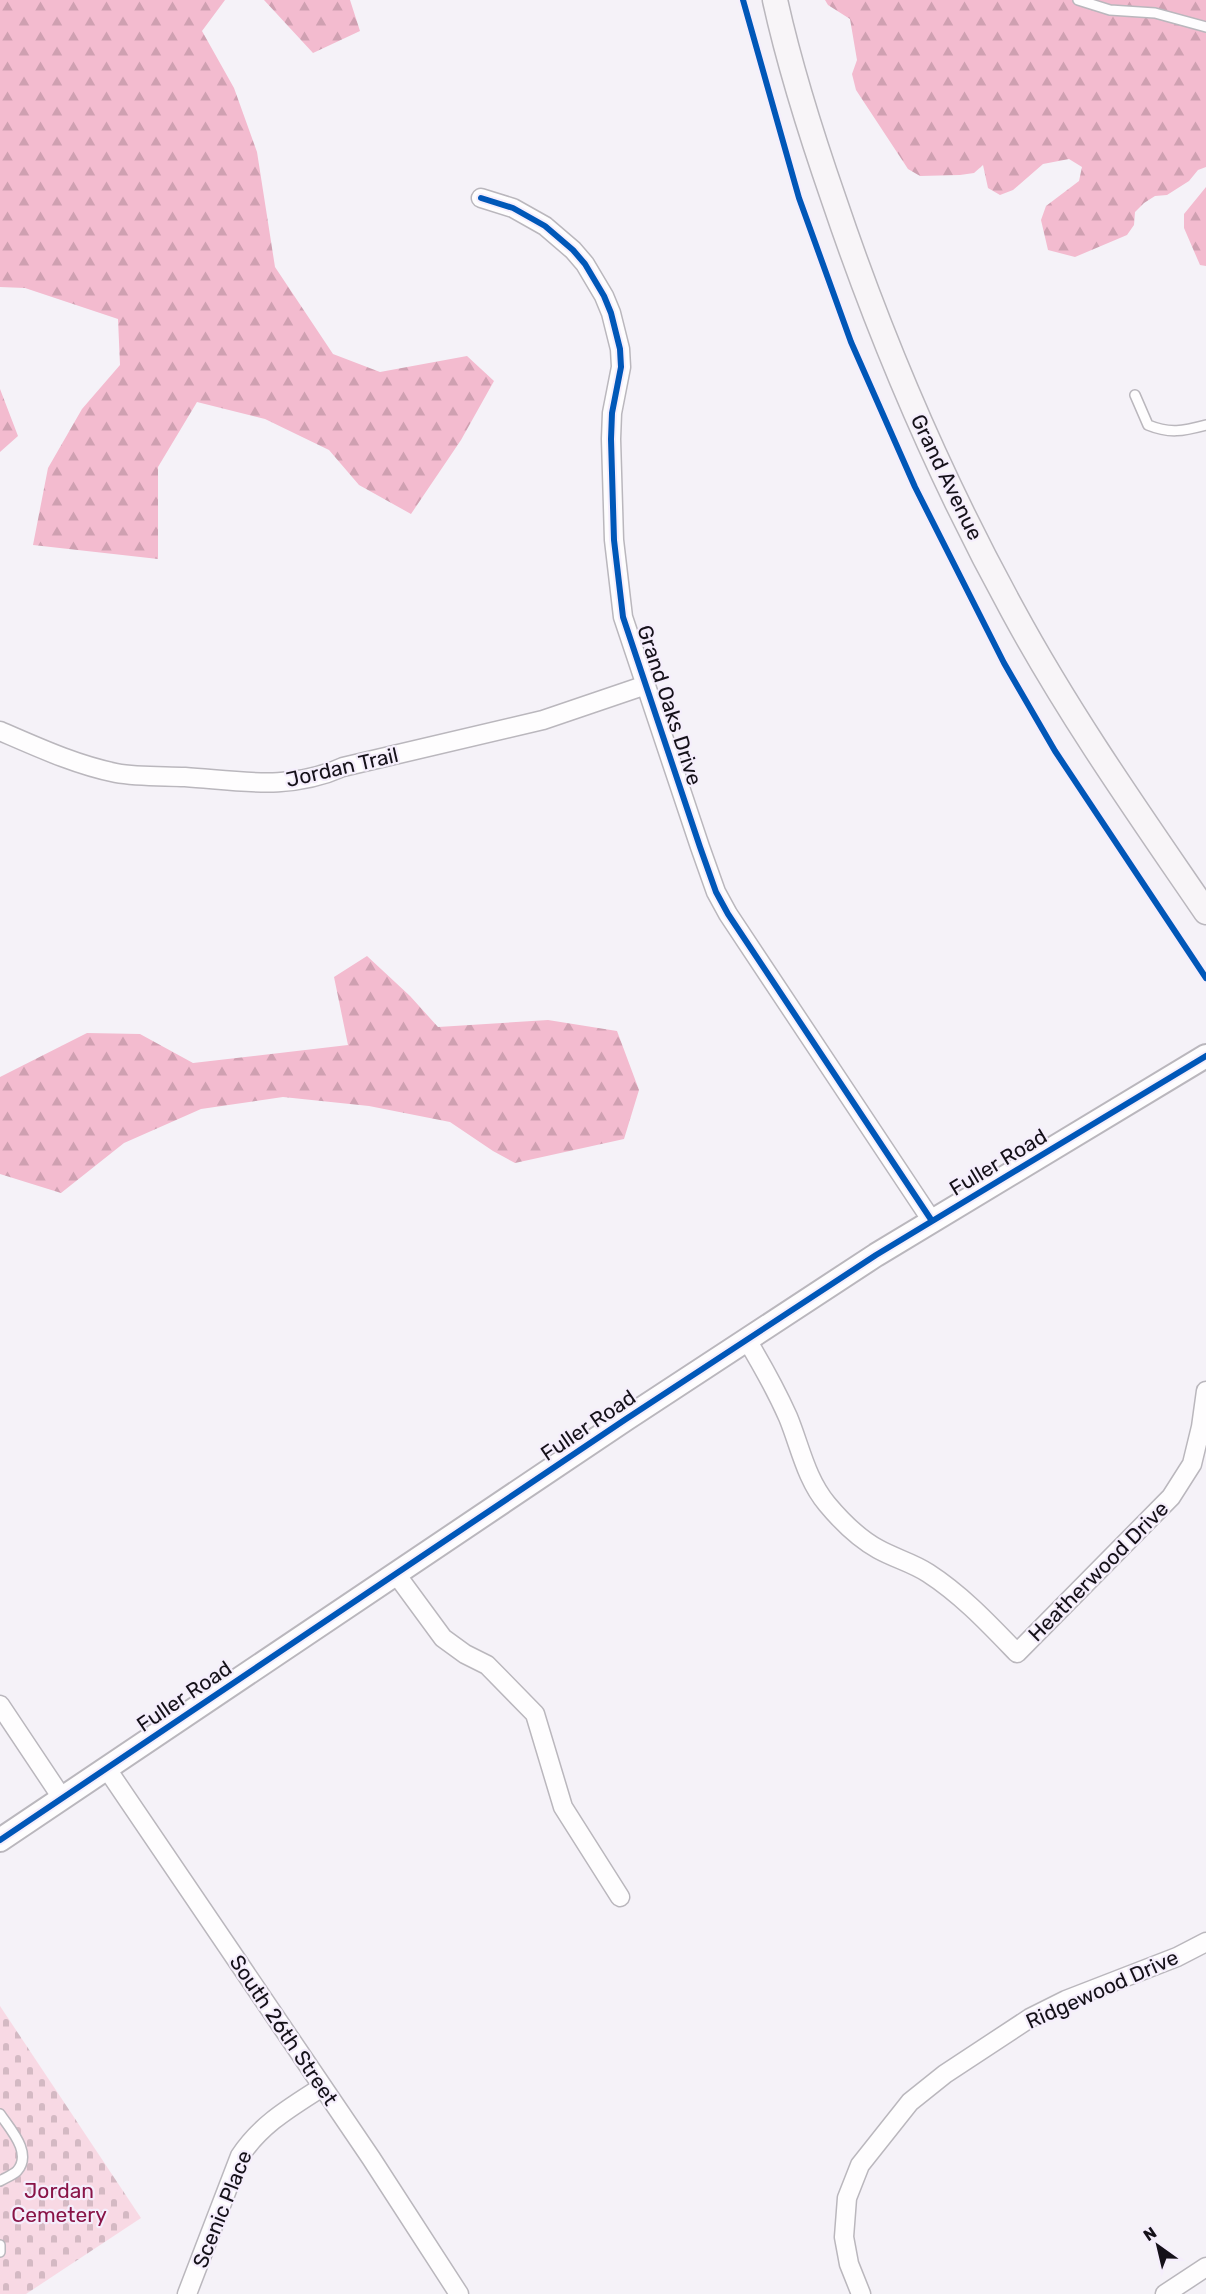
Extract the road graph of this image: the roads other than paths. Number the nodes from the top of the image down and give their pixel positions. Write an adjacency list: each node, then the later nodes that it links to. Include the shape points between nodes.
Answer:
1 (774, 0): 9 (main road, Grand Avenue, via 804,113 856,266 931,449 1013,611 1074,714)
2 (1078, 0): 3 (lane, via 1110,10 1155,13)
3 (1206, 27)
4 (481, 198): 7 (street, Grand Oaks Drive, via 513,208 545,226 573,250 590,272 611,313 621,367 612,413 614,540 623,617)
5 (1135, 395): 6 (lane, via 1148,425 1165,432)
6 (1206, 425)
7 (645, 685): 8 (street, Jordan Trail, via 543,720 294,782 117,773); 11 (street, Grand Oaks Drive, via 716,892)
8 (0, 731)
9 (1206, 912)
10 (1206, 1056): 11 (street, Fuller Road)
11 (932, 1221): 12 (street, Fuller Road)
12 (747, 1340): 13 (street, Heatherwood Drive, via 770,1377 801,1455 825,1502 849,1529 878,1549 947,1585 1017,1653 1171,1497 1192,1464); 14 (street, Fuller Road)
13 (1206, 1391)
14 (396, 1574): 16 (street, Fuller Road); 19 (street, via 443,1638 487,1665 535,1714 562,1807)
15 (0, 1705): 17 (street)
16 (107, 1769): 17 (street, Fuller Road); 21 (street, South 26th Street)
17 (62, 1798): 18 (street, Fuller Road)
18 (0, 1840)
19 (620, 1897)
20 (1206, 1942): 29 (street, Ridgewood Drive, via 1030,2019 945,2074 910,2102 860,2165 848,2198 844,2237)
21 (322, 2087): 27 (street, Scenic Place, via 273,2119 251,2139 240,2156); 28 (street, South 26th Street)
22 (0, 2114): 23 (lane, via 19,2142 23,2157 17,2171)
23 (0, 2181)
24 (0, 2245): 25 (lane)
25 (0, 2252)
26 (1206, 2267): 30 (street)
27 (187, 2294)
28 (459, 2294)
29 (861, 2294)
30 (1165, 2294)

